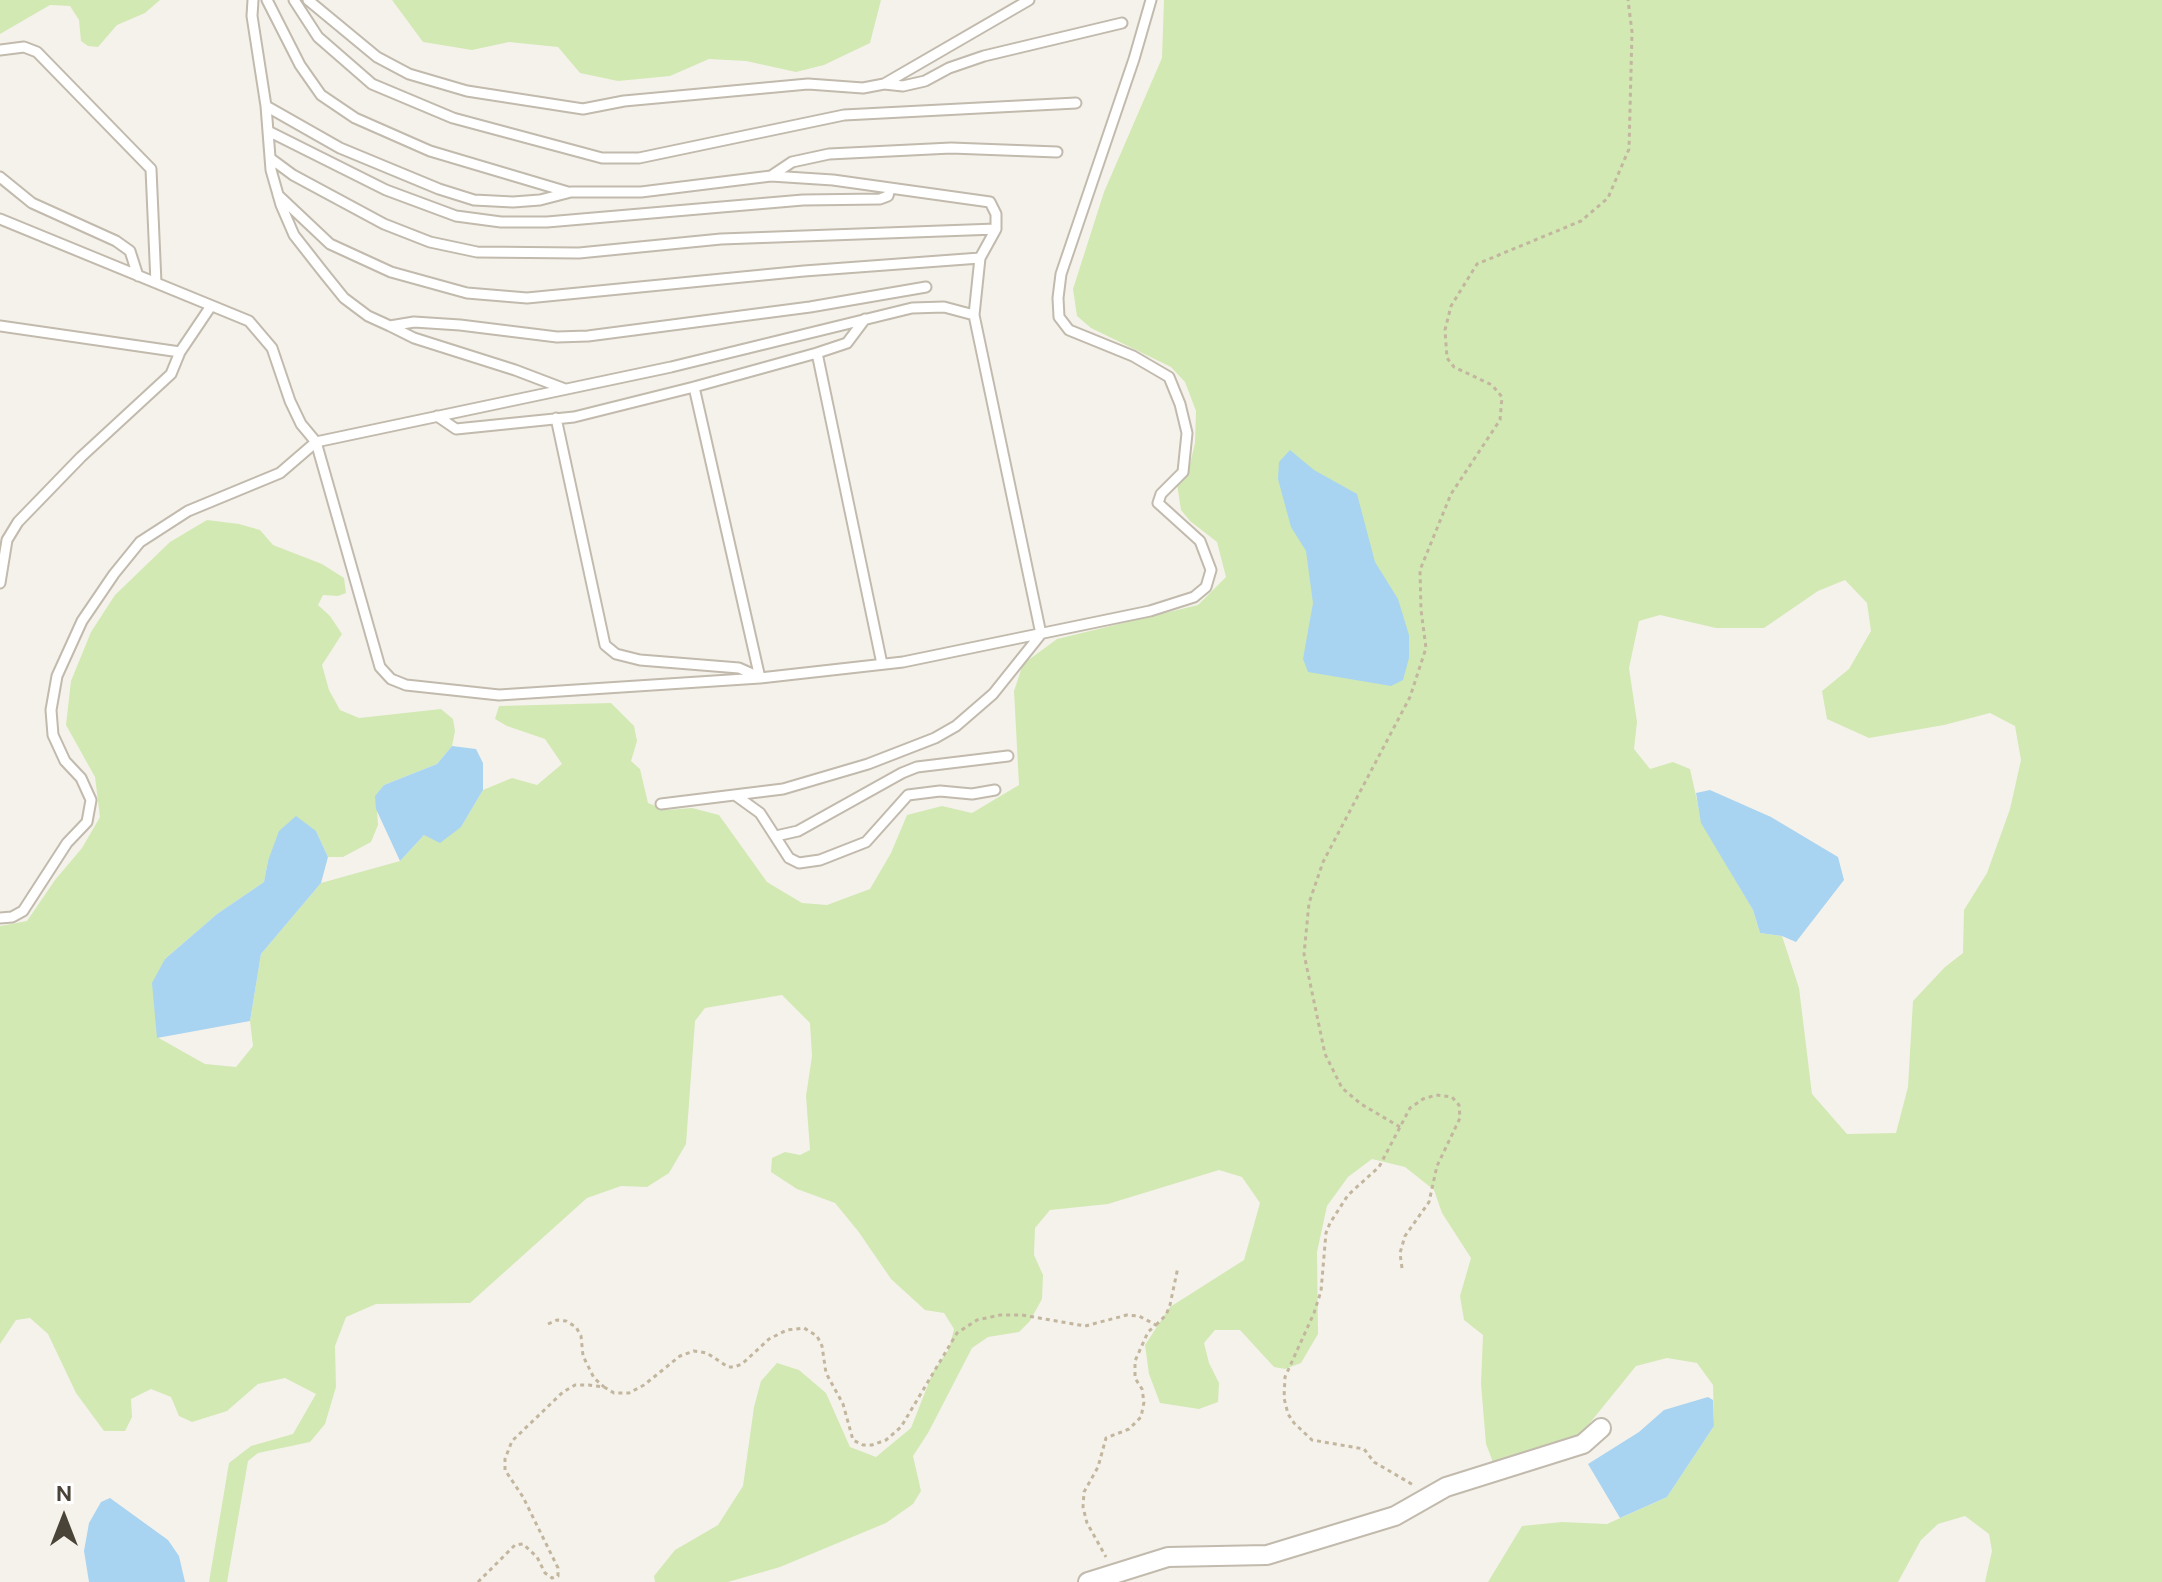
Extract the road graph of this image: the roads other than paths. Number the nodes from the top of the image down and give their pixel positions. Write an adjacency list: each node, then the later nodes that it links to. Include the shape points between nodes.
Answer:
1 (253, 0): 11 (lane)
2 (267, 0): 18 (lane, via 321,95 355,118 430,151)
3 (294, 0): 10 (lane, via 318,37 372,84 453,118 602,158 639,158 844,115)
4 (308, 0): 9 (lane, via 377,57 409,74 467,91 583,109 808,84)
5 (1029, 0): 9 (lane)
6 (1151, 0): 39 (lane, via 1061,274 1059,317 1069,330 1169,377 1187,433 1183,472 1158,503 1200,541 1211,570 1206,587 1194,597)
7 (1122, 23): 9 (lane, via 984,56 925,81)
8 (0, 50): 24 (lane, via 24,47 37,52 151,169)
9 (884, 84)
10 (1076, 103)
11 (266, 106): 12 (lane); 18 (lane, via 340,148 474,200 540,200)
12 (268, 131): 14 (lane); 17 (lane, via 386,190 456,216 501,222 880,199)
13 (1057, 152): 15 (lane, via 951,148 829,154 792,162)
14 (270, 158): 19 (lane); 21 (lane, via 384,224 477,252 579,253 721,239)
15 (771, 176): 17 (lane); 18 (lane, via 641,192)
16 (0, 177): 23 (lane, via 32,203 130,251)
17 (890, 188): 21 (lane, via 990,202)
18 (571, 192)
19 (278, 195): 22 (lane, via 330,244 391,272 467,293 527,298); 30 (lane, via 294,235 344,298)
20 (0, 219): 23 (lane)
21 (996, 229): 22 (lane)
22 (980, 258): 27 (lane)
23 (138, 276): 24 (lane)
24 (156, 283): 26 (lane)
25 (926, 287): 30 (lane, via 588,336 414,322)
26 (211, 306): 31 (lane); 37 (lane, via 249,321 272,348 290,401)
27 (974, 315): 28 (lane, via 944,307 912,308); 39 (lane)
28 (865, 319): 32 (lane, via 847,343); 34 (lane)
29 (0, 326): 31 (lane)
30 (390, 326): 34 (lane)
31 (180, 352): 38 (lane, via 171,374 18,522 7,540)
32 (817, 353): 33 (lane); 40 (lane)
33 (694, 387): 36 (lane); 41 (lane)
34 (565, 389): 35 (lane)
35 (437, 416): 36 (lane, via 456,429); 37 (lane)
36 (556, 418): 41 (lane, via 605,645 640,660 739,668)
37 (316, 442): 41 (lane, via 380,667 391,679 499,695); 47 (lane, via 280,473 188,511 140,542 82,621 57,676 51,710 53,735 91,800 87,822 23,911)
38 (0, 583)
39 (1041, 634): 40 (lane); 44 (lane, via 993,694 935,738 783,789)
40 (882, 664): 41 (lane)
41 (760, 678)
42 (1008, 756): 46 (lane, via 917,767 831,815)
43 (995, 790): 46 (lane, via 908,795 866,842 820,860 799,863 789,858)
44 (735, 795): 45 (lane); 46 (lane, via 760,813)
45 (661, 804)
46 (776, 836)
47 (0, 918)
48 (1601, 1428): 49 (street, via 1583,1444 1446,1487 1395,1516 1267,1555 1168,1557)
49 (1088, 1582)

